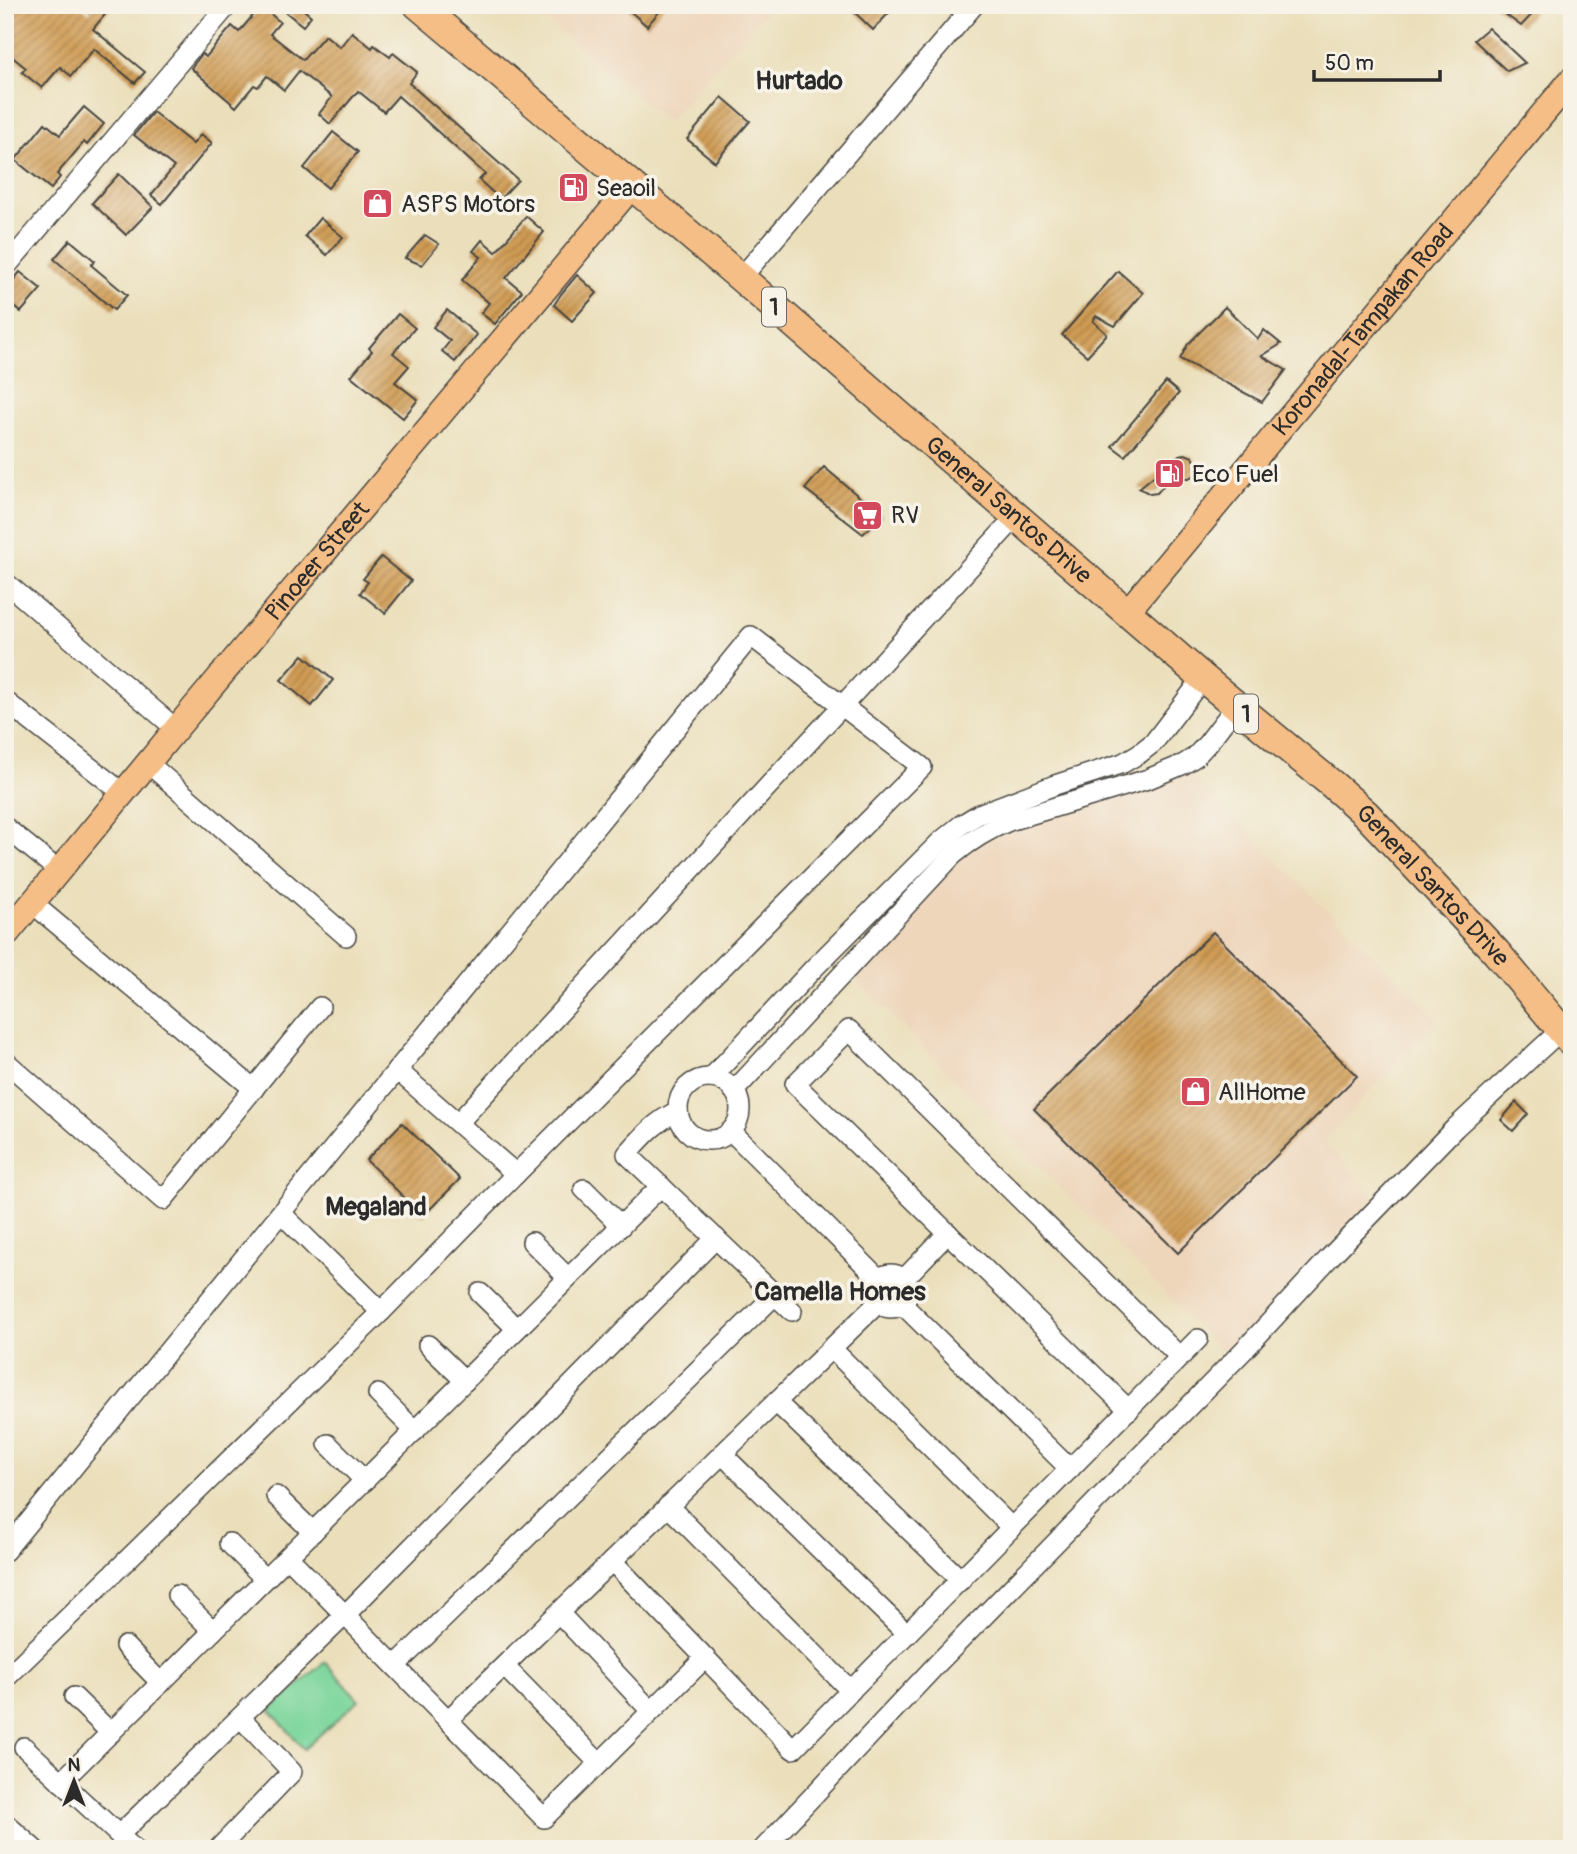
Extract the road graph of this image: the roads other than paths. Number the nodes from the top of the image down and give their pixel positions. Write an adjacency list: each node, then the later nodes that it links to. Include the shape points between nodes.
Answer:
1 (228, 5): 6 (street)
2 (418, 5): 5 (highway, General Santos Drive / 1)
3 (974, 5): 7 (street)
4 (1572, 79): 10 (main road, Koronadal-Tampakan Road)
5 (632, 186): 7 (highway, General Santos Drive / 1); 15 (main road, Pinoeer Street)
6 (5, 268)
7 (741, 278): 8 (highway, General Santos Drive / 1)
8 (1016, 517): 10 (highway, General Santos Drive / 1); 13 (street)
9 (5, 582): 15 (street)
10 (1127, 612): 11 (highway, General Santos Drive / 1)
11 (1203, 678): 14 (highway, General Santos Drive / 1); 27 (street, via 1154,742 1140,753 1123,763 1003,803 940,842)
12 (5, 701): 17 (street)
13 (842, 706): 26 (street, via 751,636); 31 (street); 33 (street, via 922,766)
14 (1236, 706): 24 (highway, General Santos Drive / 1, via 1366,814 1469,922); 29 (street, via 1207,744 1184,764 1009,821 971,840)
15 (176, 729): 16 (main road, Pinoeer Street)
16 (148, 763): 17 (main road, Pinoeer Street); 22 (street)
17 (123, 793): 19 (main road, Pinoeer Street)
18 (5, 827): 19 (street)
19 (59, 871): 20 (main road, Pinoeer Street)
20 (32, 903): 21 (main road, Pinoeer Street); 28 (street)
21 (5, 936)
22 (346, 936)
23 (320, 1007): 28 (street)
24 (1567, 1036): 98 (street, via 1455,1128)
25 (5, 1061): 28 (street, via 163,1200)
26 (397, 1070): 31 (street); 36 (street)
27 (711, 1078): 29 (street); 30 (street, via 687,1087)
28 (254, 1089)
29 (734, 1091): 32 (street, via 740,1116)
30 (678, 1111): 32 (street, via 684,1128 698,1138 716,1140); 34 (street, via 652,1127 627,1154)
31 (458, 1123): 33 (street)
32 (731, 1131): 42 (street)
33 (516, 1174): 49 (street)
34 (661, 1186): 37 (street); 39 (street)
35 (584, 1189): 37 (street)
36 (281, 1213): 49 (street); 69 (street)
37 (621, 1226): 41 (street)
38 (948, 1233): 43 (street); 54 (street, via 795,1084 849,1030); 58 (street)
39 (716, 1238): 45 (street); 76 (street)
40 (532, 1241): 41 (street)
41 (568, 1278): 50 (street)
42 (879, 1279): 43 (street, via 891,1274); 46 (street, via 873,1290)
43 (904, 1280): 47 (street, via 908,1292)
44 (480, 1293): 50 (street)
45 (775, 1296): 48 (street); 81 (street)
46 (878, 1303): 47 (street, via 890,1309); 53 (street)
47 (902, 1304): 62 (street)
48 (792, 1311)
49 (381, 1312): 83 (street)
50 (517, 1329): 55 (street)
51 (1198, 1339): 54 (street)
52 (428, 1345): 55 (street)
53 (831, 1348): 57 (street); 66 (street)
54 (1180, 1357): 58 (street)
55 (465, 1381): 59 (street)
56 (378, 1394): 59 (street)
57 (776, 1402): 61 (street); 73 (street)
58 (1129, 1410): 62 (street)
59 (415, 1431): 63 (street)
60 (328, 1444): 63 (street)
61 (722, 1454): 65 (street); 78 (street)
62 (1070, 1469): 66 (street)
63 (365, 1481): 67 (street)
64 (276, 1496): 67 (street)
65 (668, 1506): 71 (street); 85 (street)
66 (1012, 1528): 73 (street)
67 (313, 1532): 70 (street)
68 (229, 1543): 72 (street)
69 (5, 1551)
70 (288, 1557): 72 (street); 76 (street)
71 (612, 1561): 75 (street); 80 (street)
72 (265, 1579): 77 (street)
73 (961, 1580): 78 (street)
74 (177, 1595): 77 (street)
75 (559, 1613): 82 (street); 87 (street)
76 (345, 1615): 81 (street); 88 (street)
77 (213, 1631): 84 (street)
78 (907, 1634): 85 (street)
79 (125, 1646): 84 (street)
80 (705, 1658): 85 (street, via 793,1749); 87 (street)
81 (395, 1666): 89 (street)
82 (504, 1666): 89 (street); 92 (street)
83 (5, 1679)
84 (162, 1683): 90 (street)
85 (851, 1691)
86 (74, 1697): 90 (street)
87 (651, 1712): 92 (street)
88 (241, 1718): 95 (street); 97 (street, via 292,1772)
89 (449, 1720): 92 (street, via 544,1818)
90 (111, 1733): 93 (street)
91 (24, 1747): 93 (street)
92 (599, 1763)
93 (61, 1782): 95 (street)
94 (5, 1823): 96 (street)
95 (127, 1842)
96 (34, 1849)
97 (218, 1849)
98 (763, 1849)

